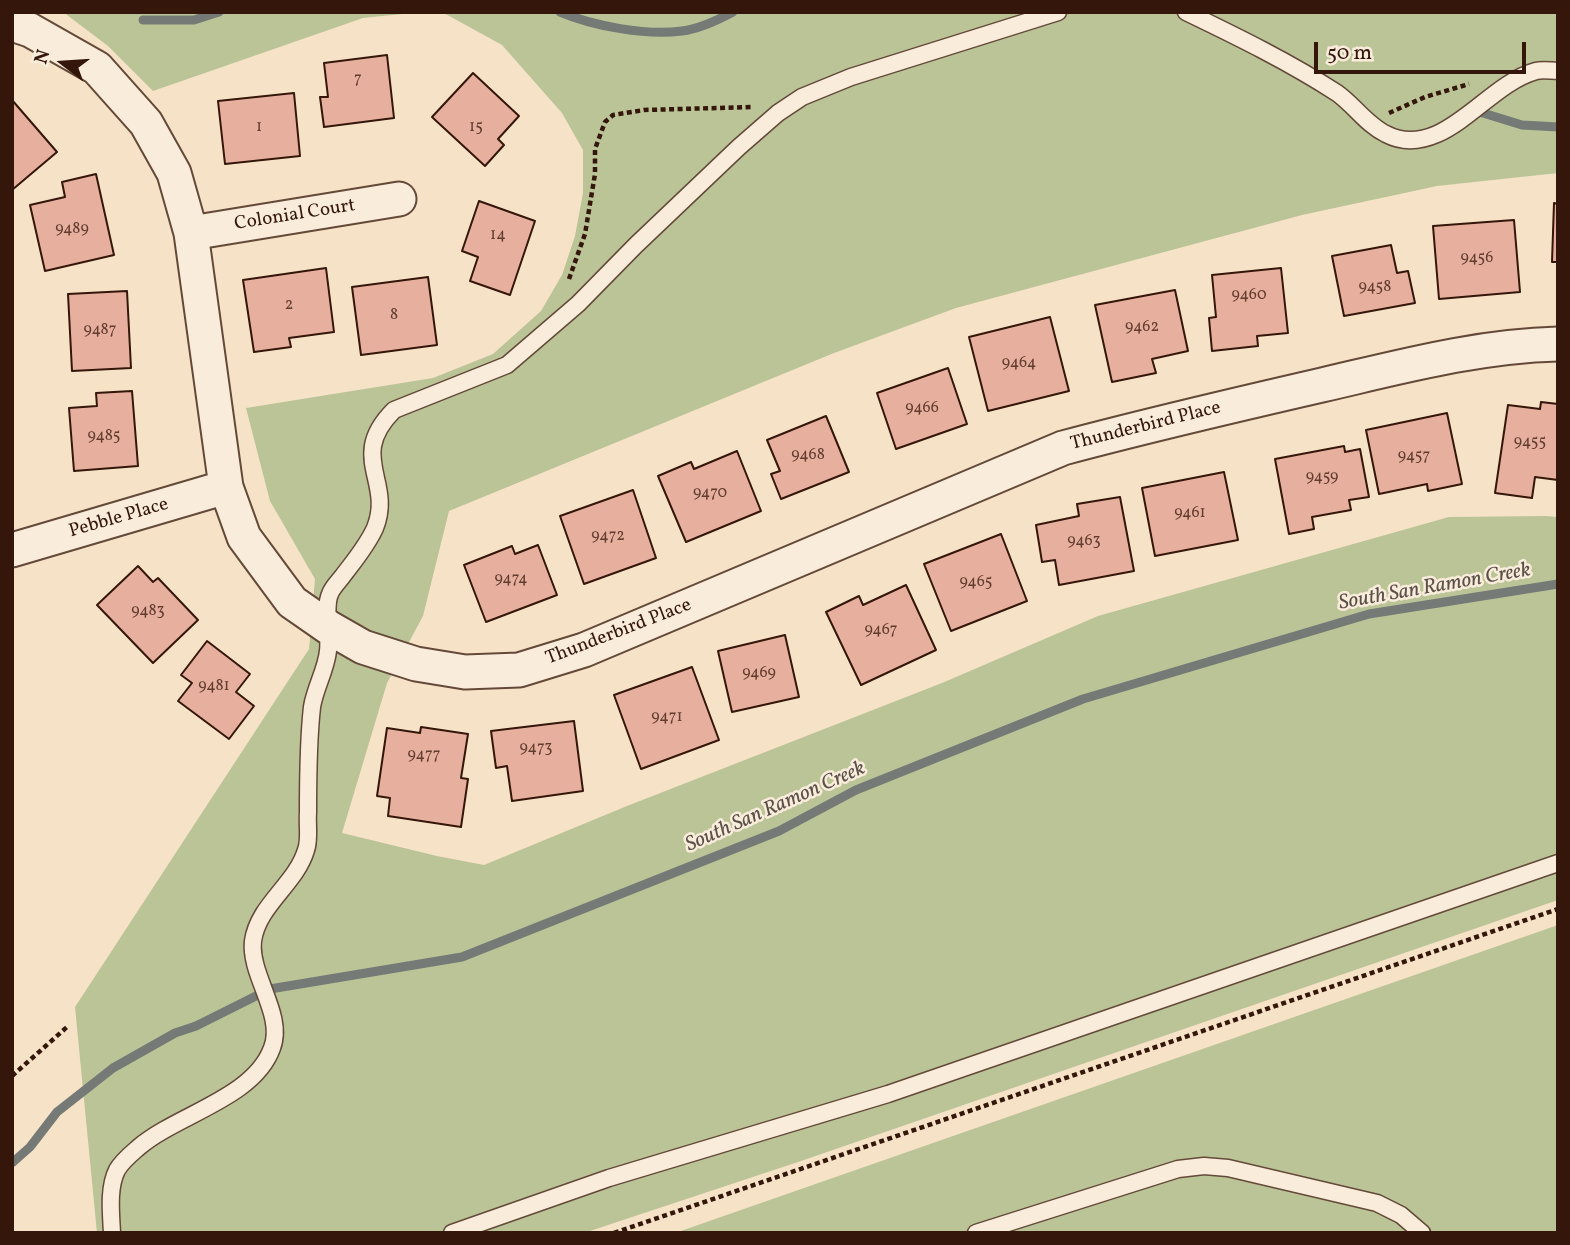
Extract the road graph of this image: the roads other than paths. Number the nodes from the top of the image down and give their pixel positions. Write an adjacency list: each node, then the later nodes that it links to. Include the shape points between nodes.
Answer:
1 (1058, 12): 10 (lane, via 851,77 802,97 730,156 578,304 507,365 394,410 374,441 371,463 380,507 375,527 329,595)
2 (1186, 12): 4 (lane, via 1298,68 1341,96 1386,135 1403,139 1420,141 1441,132 1514,81 1538,71)
3 (12, 24): 6 (street, Thunderbird Place, via 97,68 146,123 174,173)
4 (1558, 71)
5 (399, 199): 6 (street, Colonial Court)
6 (191, 233): 8 (street, Thunderbird Place)
7 (1558, 344): 10 (street, Thunderbird Place, via 1450,355 1063,448 584,650 519,670 465,673 416,664 363,647)
8 (226, 487): 9 (street, Pebble Place); 10 (street, Thunderbird Place, via 244,537 268,570 292,602)
9 (12, 550)
10 (328, 627): 12 (lane, via 328,653 313,705 307,850 258,924 253,942 276,1033 272,1050 238,1091 156,1132 127,1157 112,1189)
11 (1558, 863): 13 (lane, via 888,1094 609,1178)
12 (113, 1233)
13 (452, 1233)
14 (976, 1233): 15 (lane, via 1178,1169 1204,1166 1377,1203)
15 (1422, 1233)

